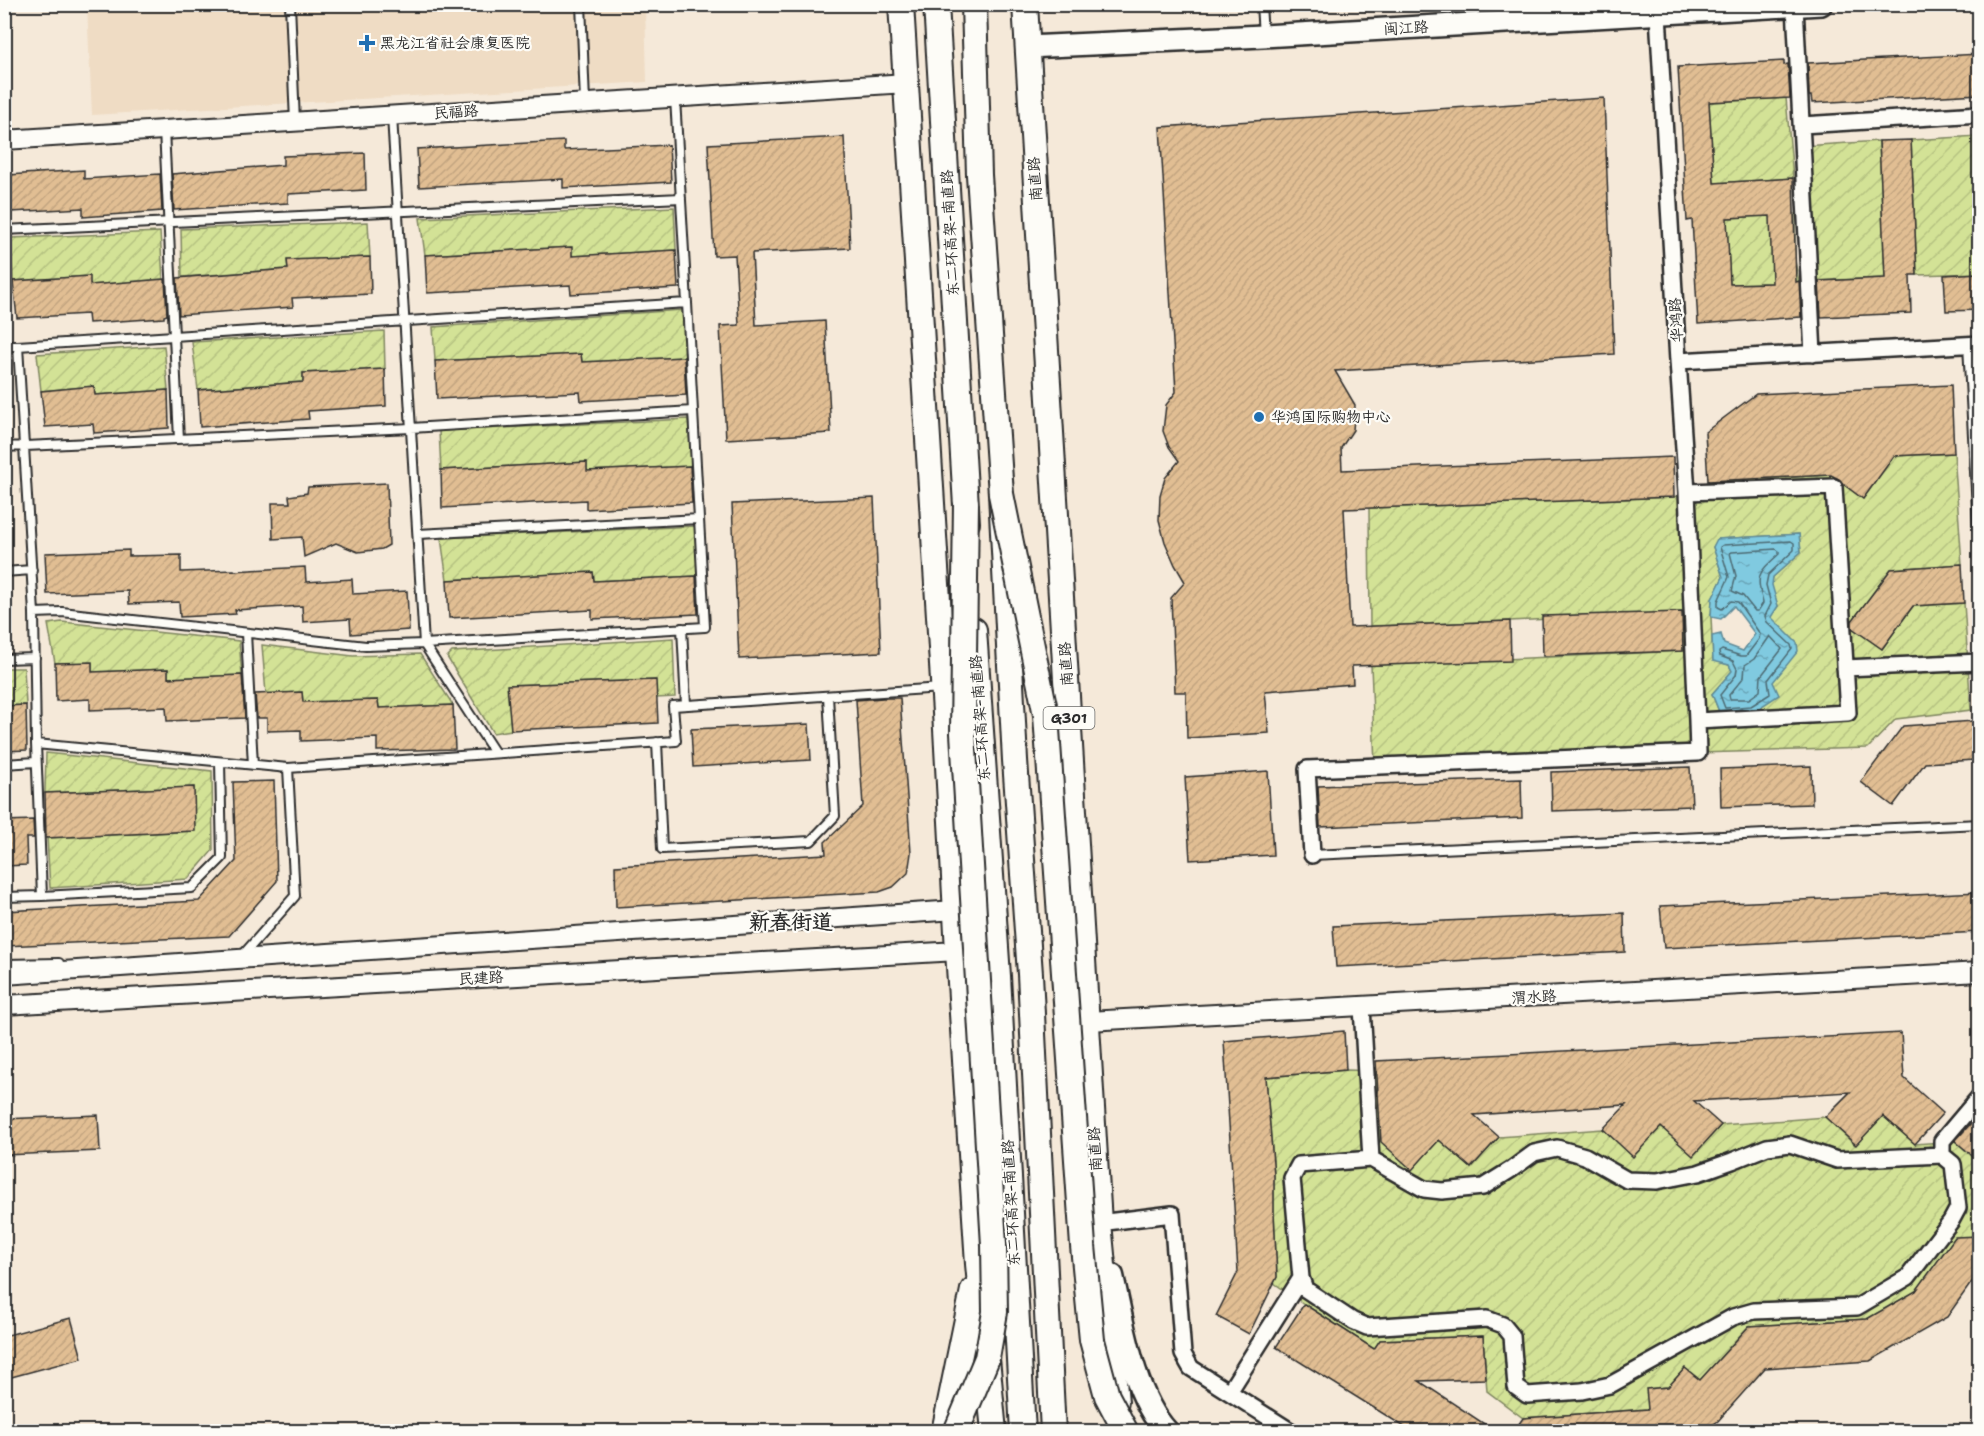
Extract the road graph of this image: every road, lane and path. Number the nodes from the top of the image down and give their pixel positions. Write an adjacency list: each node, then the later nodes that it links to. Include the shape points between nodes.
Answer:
1 (290, 4): 18 (lane)
2 (581, 4): 15 (lane)
3 (901, 4): 13 (highway)
4 (936, 4): 40 (highway, 东二环高架-南直路)
5 (974, 4): 39 (highway, 东二环高架-南直路, via 979,175)
6 (1024, 4): 12 (highway, 南直路 / G301)
7 (1597, 4): 11 (main road, 闽江路)
8 (1821, 4): 9 (main road, 闽江路)
9 (1795, 6): 10 (main road, 闽江路); 19 (street)
10 (1646, 11): 11 (main road, 闽江路); 32 (street, 华鸿路)
11 (1262, 21): 12 (main road, 闽江路)
12 (1026, 40): 77 (highway, 南直路 / G301)
13 (907, 83): 14 (street, 民福路); 54 (highway)
14 (675, 98): 15 (street, 民福路); 22 (lane)
15 (585, 103): 17 (street, 民福路)
16 (1980, 114): 19 (street)
17 (392, 116): 18 (street, 民福路); 26 (lane)
18 (295, 122): 20 (street, 民福路)
19 (1802, 125): 31 (street)
20 (164, 130): 21 (street, 民福路); 23 (lane)
21 (4, 140)
22 (681, 198): 23 (lane); 25 (lane)
23 (168, 223): 24 (lane); 27 (lane)
24 (4, 230)
25 (687, 303): 26 (lane); 33 (lane)
26 (404, 320): 27 (lane); 34 (lane)
27 (173, 335): 30 (lane); 35 (lane)
28 (1974, 345): 31 (street, 华鸿路); 43 (lane)
29 (4, 346): 30 (lane)
30 (18, 346): 36 (lane)
31 (1813, 354): 32 (street, 华鸿路)
32 (1678, 361): 38 (street)
33 (693, 411): 34 (lane); 41 (lane)
34 (411, 428): 35 (lane); 42 (lane)
35 (179, 439): 36 (lane)
36 (24, 446): 37 (lane); 44 (lane)
37 (4, 447)
38 (1687, 492): 53 (street, via 1834,487); 57 (street)
39 (1001, 494): 91 (highway, 东二环高架-南直路, bridge); 93 (highway, bridge, via 1046,715 1092,1340 1107,1396)
40 (966, 503): 88 (highway, bridge, via 963,733 995,1312 987,1358); 90 (highway, 东二环高架-南直路, bridge)
41 (699, 519): 42 (lane); 47 (lane, via 705,627)
42 (418, 534): 49 (lane)
43 (1980, 563)
44 (32, 570): 45 (lane); 46 (lane)
45 (4, 572)
46 (34, 613): 48 (lane, via 62,612); 50 (lane)
47 (682, 628): 49 (lane); 56 (lane)
48 (246, 633): 49 (lane, via 366,646); 64 (lane)
49 (424, 644): 60 (lane)
50 (35, 658): 51 (lane); 59 (lane)
51 (4, 659)
52 (1980, 662): 53 (street)
53 (1845, 668): 57 (street, via 1848,713)
54 (943, 688): 55 (lane); 70 (highway)
55 (828, 696): 56 (lane); 58 (lane, via 835,816 811,841 662,849)
56 (686, 705): 58 (lane, via 673,705 676,741)
57 (1697, 721): 67 (street, via 1698,753 1307,770)
58 (657, 742): 60 (lane)
59 (36, 744): 61 (lane); 62 (lane)
60 (495, 753): 65 (lane)
61 (36, 762): 63 (lane); 68 (lane)
62 (220, 762): 64 (lane); 68 (lane, via 222,858 192,888)
63 (4, 764)
64 (254, 765): 65 (lane)
65 (288, 768): 72 (lane, via 295,896 242,957)
66 (1980, 824): 67 (lane)
67 (1312, 855)
68 (42, 896): 69 (lane)
69 (4, 897)
70 (956, 910): 71 (highway); 74 (street)
71 (958, 951): 75 (street, 民建路); 82 (highway)
72 (4, 964)
73 (1980, 972): 76 (street, 渭水路)
74 (4, 975)
75 (4, 1005)
76 (1362, 1007): 77 (street, 渭水路); 80 (street)
77 (1088, 1021): 81 (highway, 南直路 / G301)
78 (1980, 1096): 79 (street, via 1942,1141)
79 (1942, 1155): 80 (street, via 1837,1160 1790,1144 1767,1147 1698,1173 1657,1181 1627,1180 1585,1156 1557,1148 1534,1153 1483,1186 1442,1191 1424,1189); 83 (street, via 1953,1164 1958,1208 1908,1277 1857,1307 1754,1311 1733,1317 1610,1385 1582,1392 1527,1395 1516,1387 1512,1336 1503,1326 1487,1319 1367,1326 1353,1321 1305,1288)
80 (1371, 1159): 83 (street, via 1299,1165 1293,1178)
81 (1099, 1223): 84 (street, via 1172,1214 1183,1354 1191,1368); 92 (highway, 南直路 / G301); 94 (main road, via 1145,1398)
82 (978, 1264): 85 (highway); 89 (highway)
83 (1301, 1278): 84 (street)
84 (1228, 1392): 95 (street)
85 (951, 1395): 86 (highway); 87 (highway)
86 (936, 1431)
87 (944, 1431)
88 (956, 1431)
89 (994, 1431)
90 (1023, 1431)
91 (1053, 1431)
92 (1118, 1431)
93 (1126, 1431)
94 (1167, 1431)
95 (1292, 1431)

